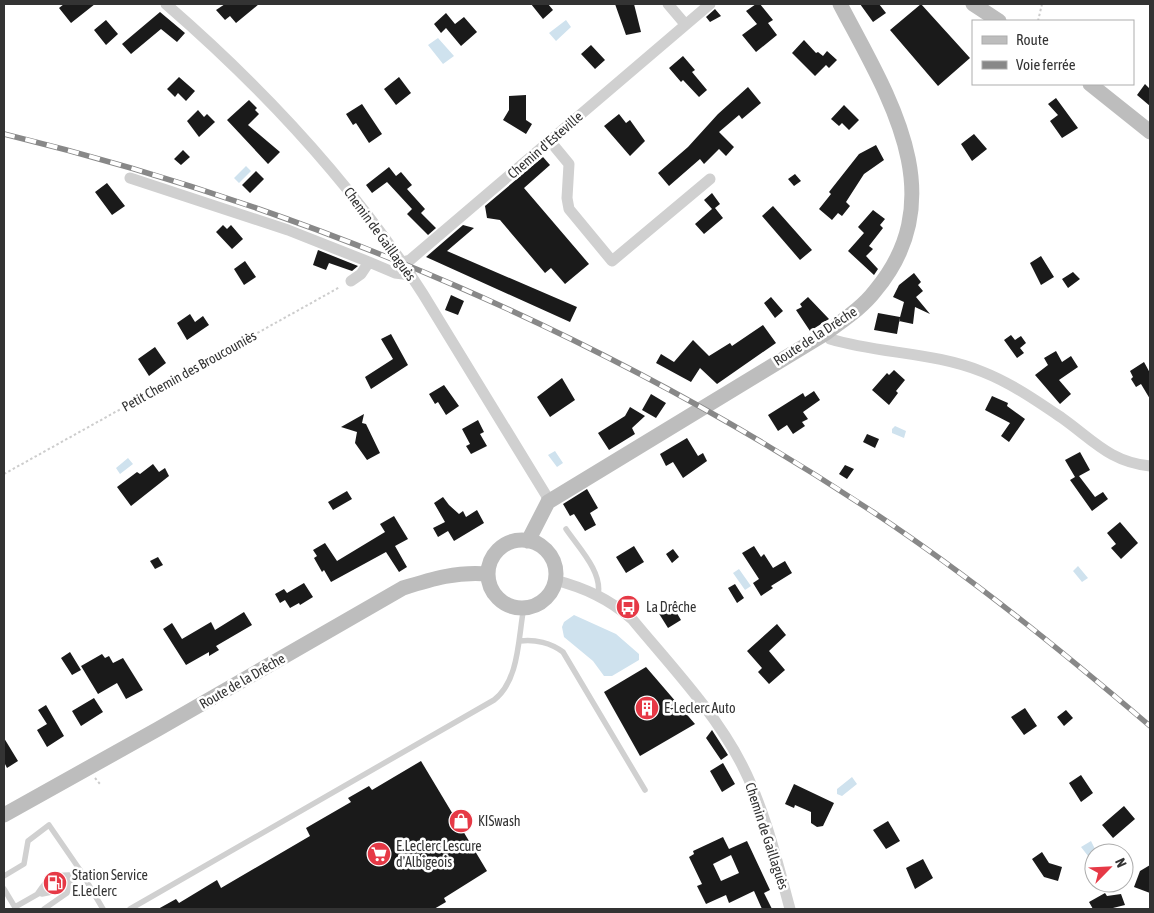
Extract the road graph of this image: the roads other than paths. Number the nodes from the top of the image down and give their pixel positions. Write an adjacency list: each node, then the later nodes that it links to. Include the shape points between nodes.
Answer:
1 (166, 4): 14 (street, Chemin de Gaillaguès, via 263,92 337,176)
2 (668, 4): 7 (street)
3 (710, 4): 7 (street, Chemin d'Esteville)
4 (840, 4): 17 (street, Route de la Drêche, via 888,95 904,136 910,158 912,193 904,243 887,275 859,308)
5 (973, 4): 6 (street)
6 (997, 20)
7 (685, 24): 10 (street, Chemin d'Esteville)
8 (1091, 85): 9 (street)
9 (1150, 132)
10 (550, 141): 12 (street, via 569,164 569,209 612,261); 14 (street, Chemin d'Esteville, via 410,260)
11 (130, 178): 13 (street, via 288,230)
12 (710, 179)
13 (369, 262): 15 (street, via 395,273); 16 (street)
14 (403, 262): 15 (street, Chemin de Gaillaguès)
15 (412, 275): 19 (street, Chemin de Gaillaguès)
16 (351, 281)
17 (826, 333): 18 (street, via 830,339 845,343 932,357 984,372 1062,418 1116,458); 19 (street, Route de la Drêche)
18 (1150, 466)
19 (548, 502): 21 (street)
20 (566, 529): 24 (lane, via 596,575 600,585)
21 (528, 541): 22 (street, via 515,541 503,546 494,555); 23 (street, via 550,555 555,567)
22 (488, 574): 25 (street, via 491,587 499,598 510,605); 28 (street, Route de la Drêche, via 471,572 445,576 403,588)
23 (555, 580): 24 (street, Chemin de Gaillaguès); 25 (street, via 542,601)
24 (598, 595): 37 (street, Chemin de Gaillaguès, via 616,605 632,620 711,717 737,755 764,818)
25 (524, 607): 26 (lane)
26 (520, 641): 27 (lane, via 554,645 563,652); 36 (lane, via 516,662 500,696)
27 (645, 790)
28 (5, 816)
29 (80, 870): 30 (lane); 31 (lane, via 50,824 28,841 24,864); 35 (lane)
30 (72, 875): 33 (lane); 34 (lane, via 68,893)
31 (4, 876)
32 (4, 889): 33 (lane)
33 (16, 908)
34 (44, 909)
35 (103, 909)
36 (130, 909)
37 (790, 909)

